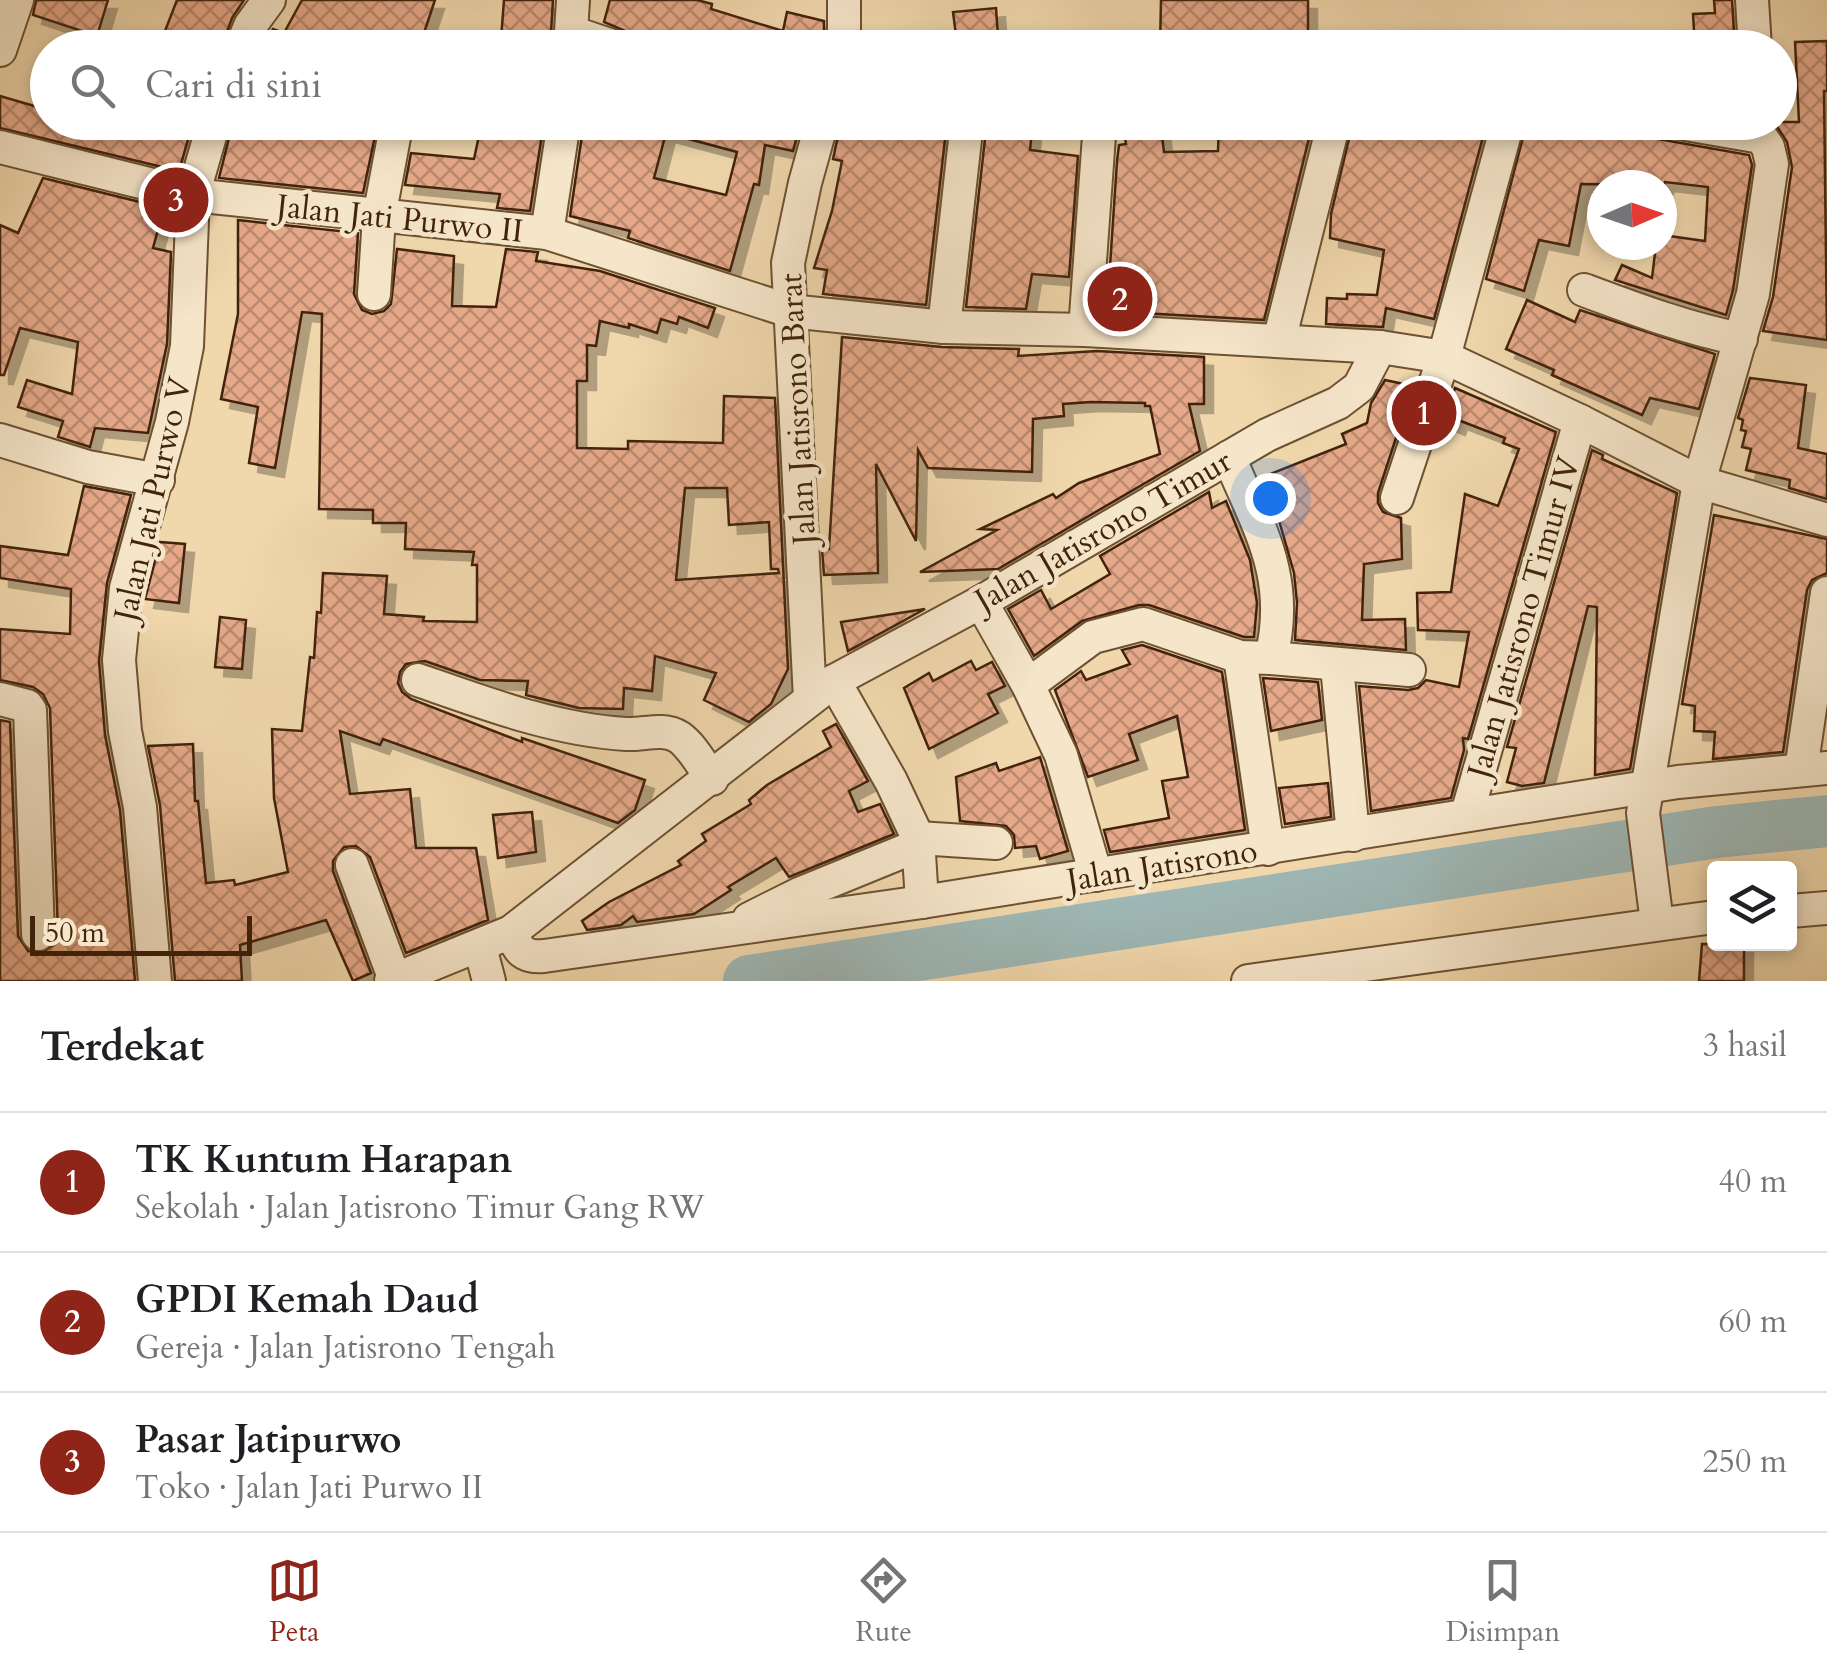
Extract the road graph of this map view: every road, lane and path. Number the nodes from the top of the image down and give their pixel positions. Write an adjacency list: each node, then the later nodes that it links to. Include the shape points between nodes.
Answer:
1 (17, 0): 8 (street)
2 (269, 0): 5 (street)
3 (844, 0): 6 (street)
4 (1752, 0): 7 (street)
5 (248, 30)
6 (844, 30)
7 (1754, 30)
8 (0, 50)
9 (209, 140): 19 (street, Jalan Jati Purwo V)
10 (394, 140): 20 (street)
11 (561, 140): 21 (street)
12 (817, 140): 24 (street, Jalan Jatisrono Barat, via 788,264)
13 (965, 140): 25 (street)
14 (1099, 140): 26 (street)
15 (1329, 140): 28 (street)
16 (1503, 140): 30 (street)
17 (1764, 140): 27 (street, via 1772,164)
18 (2, 148): 19 (street, Jalan Jati Purwo II)
19 (193, 195): 20 (street, Jalan Jati Purwo II); 34 (street, Jalan Jati Purwo V, via 186,346)
20 (379, 218): 21 (street, Jalan Jati Purwo II); 23 (street)
21 (547, 233): 24 (street, Jalan Jati Purwo II)
22 (1584, 290): 27 (street, via 1699,331)
23 (374, 294)
24 (790, 311): 25 (street, Jalan Jati Purwo II); 45 (street, Jalan Jatisrono Barat)
25 (944, 326): 26 (street, Jalan Jati Purwo II)
26 (1085, 330): 28 (street, Jalan Jati Purwo II)
27 (1742, 339): 35 (street)
28 (1278, 340): 29 (street, Jalan Jati Purwo II)
29 (1380, 347): 30 (street, Jalan Jati Purwo II); 33 (street, Jalan Jatisrono Timur, via 1359,387 1338,403)
30 (1444, 358): 31 (street, Jalan Jati Purwo II); 36 (street)
31 (1580, 421): 35 (street, Jalan Jati Purwo II); 50 (street, Jalan Jatisrono Timur IV)
32 (0, 440): 34 (street)
33 (1229, 457): 39 (street, Jalan Jatisrono Timur); 40 (street, via 1274,564 1279,618)
34 (158, 480): 68 (street, Jalan Jati Purwo V, via 126,588 119,660)
35 (1699, 482): 37 (street, Jalan Jati Purwo II); 49 (street)
36 (1397, 498)
37 (1827, 520)
38 (1827, 592): 47 (street)
39 (981, 602): 44 (street); 45 (street, Jalan Jatisrono Timur)
40 (1256, 658): 41 (street); 44 (street, via 1143,624 1093,637); 54 (street)
41 (1337, 666): 42 (street); 51 (street)
42 (1409, 670)
43 (418, 680): 48 (street, via 562,723 678,736)
44 (1028, 685): 56 (street, via 1062,755)
45 (822, 690): 48 (street); 52 (street, via 891,781)
46 (0, 699): 64 (street, via 30,710)
47 (1814, 769): 49 (street, Jalan Jatisrono)
48 (712, 779): 63 (street)
49 (1646, 800): 50 (street, Jalan Jatisrono); 59 (street)
50 (1466, 814): 51 (street, Jalan Jatisrono)
51 (1353, 835): 54 (street, Jalan Jatisrono)
52 (918, 842): 53 (street); 57 (street); 62 (street)
53 (996, 843)
54 (1268, 848): 56 (street, Jalan Jatisrono)
55 (352, 865): 67 (street)
56 (1096, 875): 57 (street, Jalan Jatisrono)
57 (922, 902): 62 (street, Jalan Jatisrono)
58 (1827, 908): 60 (street)
59 (1655, 910): 61 (street); 66 (street)
60 (1797, 910)
61 (1707, 916)
62 (724, 931): 63 (street, Jalan Jatisrono, via 533,957 518,949)
63 (511, 932): 65 (street)
64 (38, 934)
65 (480, 946): 67 (street); 69 (street)
66 (1396, 970): 70 (street)
67 (393, 980)
68 (155, 981)
69 (489, 981)
70 (1248, 981)

